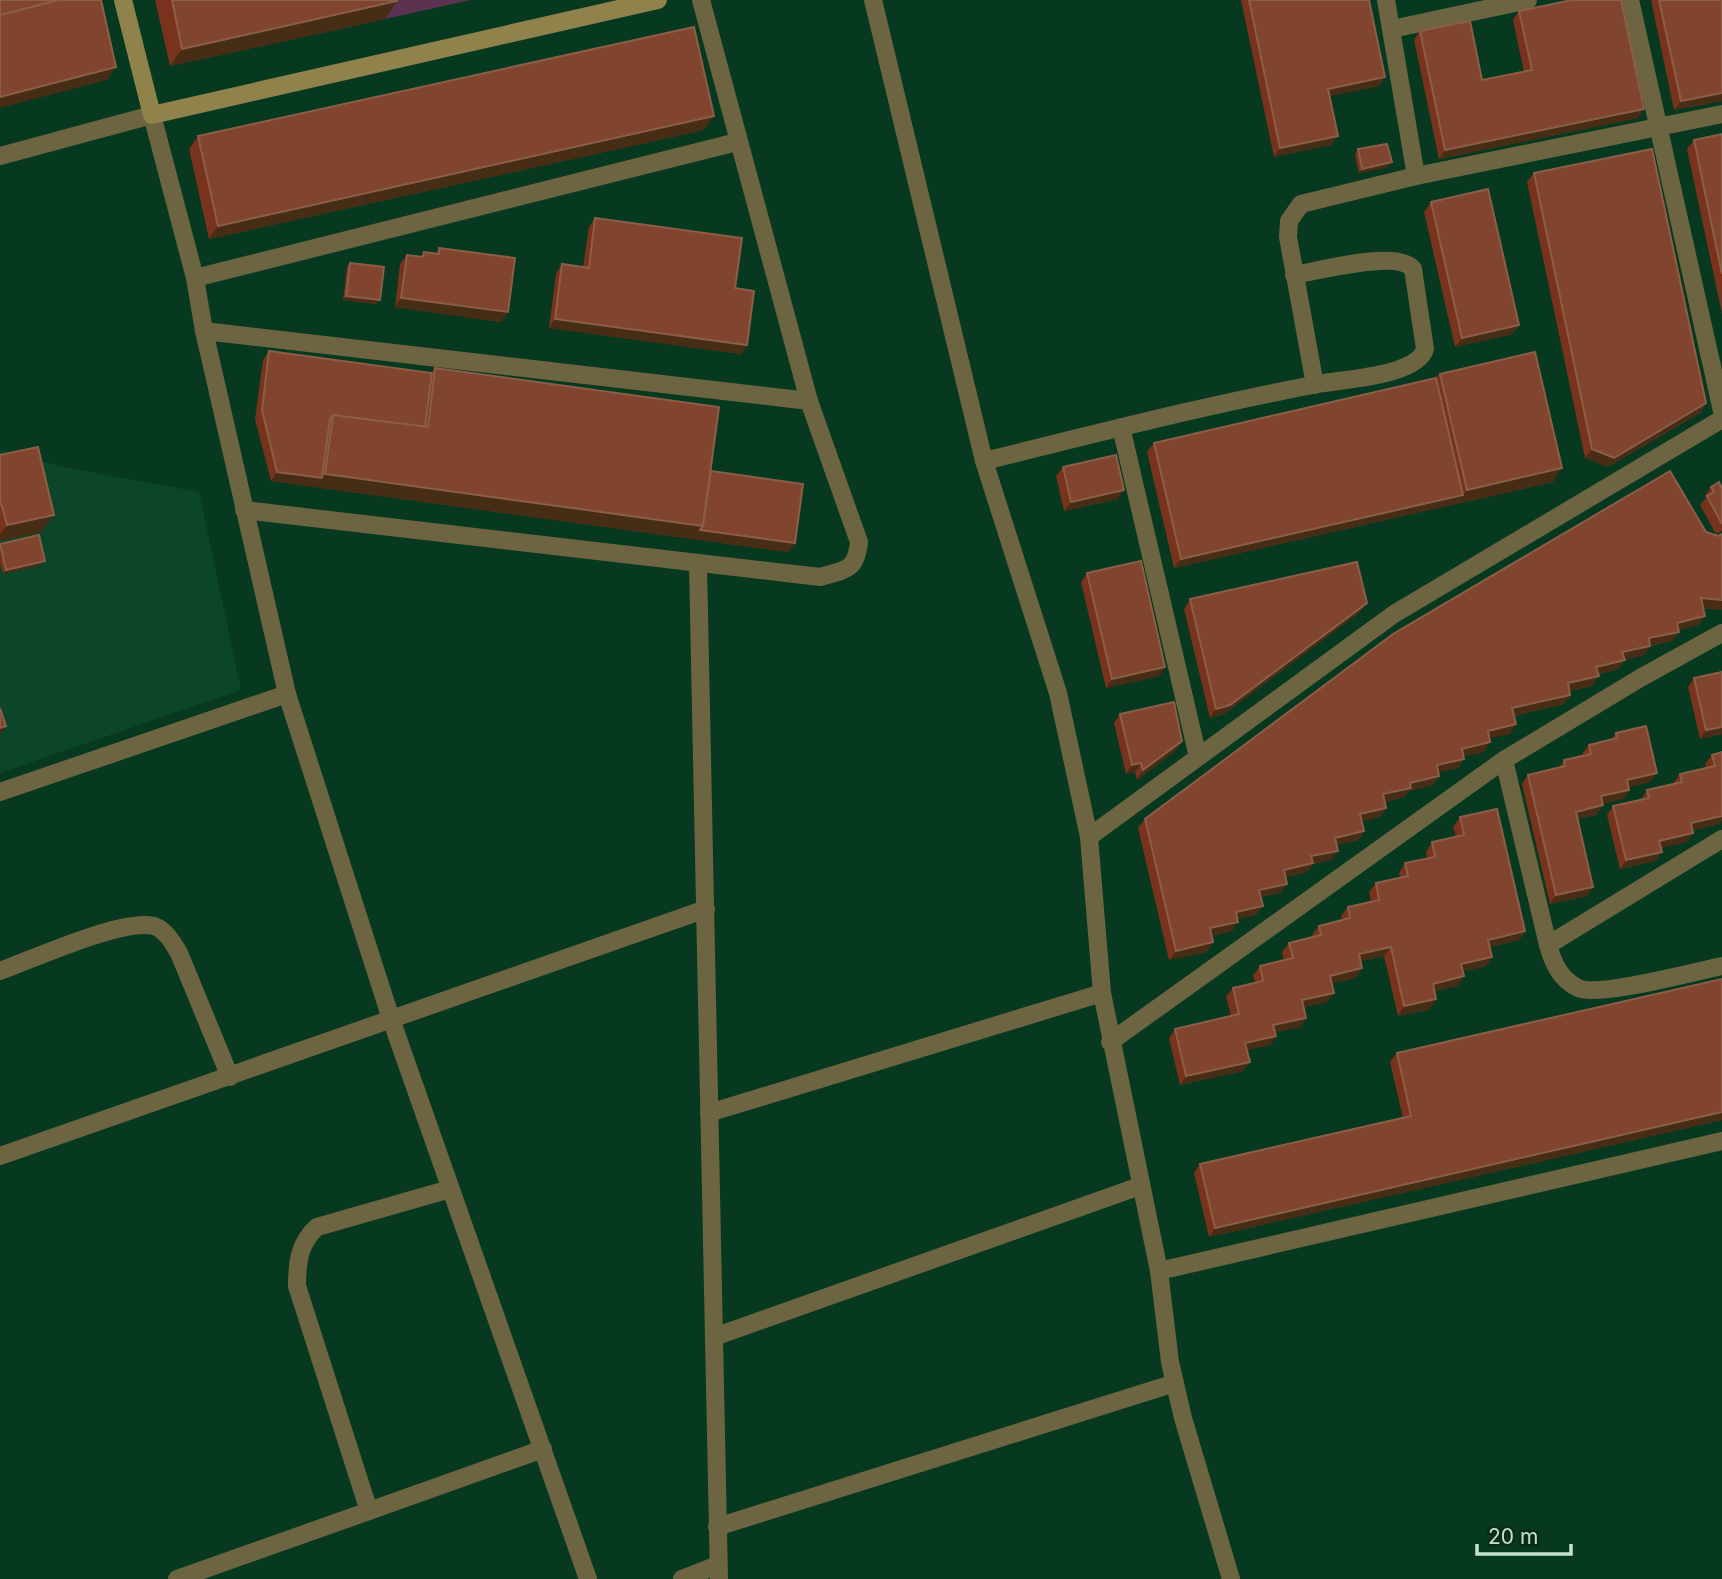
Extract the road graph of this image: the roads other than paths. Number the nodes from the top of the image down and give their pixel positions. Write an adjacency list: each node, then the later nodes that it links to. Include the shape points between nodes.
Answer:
1 (123, 0): 10 (street)
2 (658, 0): 10 (street)
3 (701, 0): 12 (street)
4 (873, 0): 23 (street)
5 (1386, 0): 8 (street)
6 (1528, 0): 8 (street)
7 (1630, 0): 11 (street)
8 (1392, 29): 14 (street)
9 (1722, 114): 11 (street)
10 (152, 115): 13 (street); 16 (street)
11 (1658, 129): 14 (street); 20 (street)
12 (737, 142): 16 (street); 19 (street)
13 (0, 156)
14 (1416, 176): 15 (street, via 1301,204 1287,229)
15 (1294, 275): 18 (street); 18 (street, via 1386,260 1404,261 1413,270 1425,349 1420,360 1406,369)
16 (195, 278): 17 (street)
17 (204, 331): 19 (street); 24 (street)
18 (1315, 385): 22 (street)
19 (808, 401): 25 (street, via 859,542 857,559 845,571 820,577)
20 (1722, 411)
21 (1722, 419): 28 (street, via 1394,614)
22 (1121, 427): 23 (street); 28 (street)
23 (984, 461): 31 (street, via 1058,693)
24 (244, 510): 25 (street); 27 (street)
25 (698, 565): 33 (street)
26 (1722, 634): 29 (street)
27 (287, 694): 30 (street); 38 (street)
28 (1198, 757): 31 (street)
29 (1504, 761): 34 (street); 39 (street)
30 (0, 792)
31 (1089, 837): 37 (street)
32 (1722, 839): 34 (street)
33 (706, 909): 38 (street); 41 (street)
34 (1548, 945): 35 (street, via 1559,972 1581,990 1603,990)
35 (1722, 966)
36 (0, 971): 40 (street, via 123,927 157,927 179,953)
37 (1102, 993): 39 (street); 41 (street)
38 (391, 1018): 40 (street); 45 (street)
39 (1111, 1042): 44 (street)
40 (230, 1077): 43 (street)
41 (709, 1113): 47 (street)
42 (1722, 1141): 46 (street)
43 (0, 1156)
44 (1140, 1186): 46 (street); 47 (street)
45 (450, 1189): 49 (street); 50 (street, via 317,1227 307,1235 297,1260 297,1286)
46 (1159, 1272): 48 (street)
47 (714, 1337): 51 (street)
48 (1175, 1383): 51 (street); 56 (street)
49 (542, 1449): 50 (street); 54 (street)
50 (369, 1511): 53 (street)
51 (717, 1527): 52 (street)
52 (718, 1572): 55 (street)
53 (177, 1579)
54 (589, 1579)
55 (682, 1579)
56 (1231, 1579)

